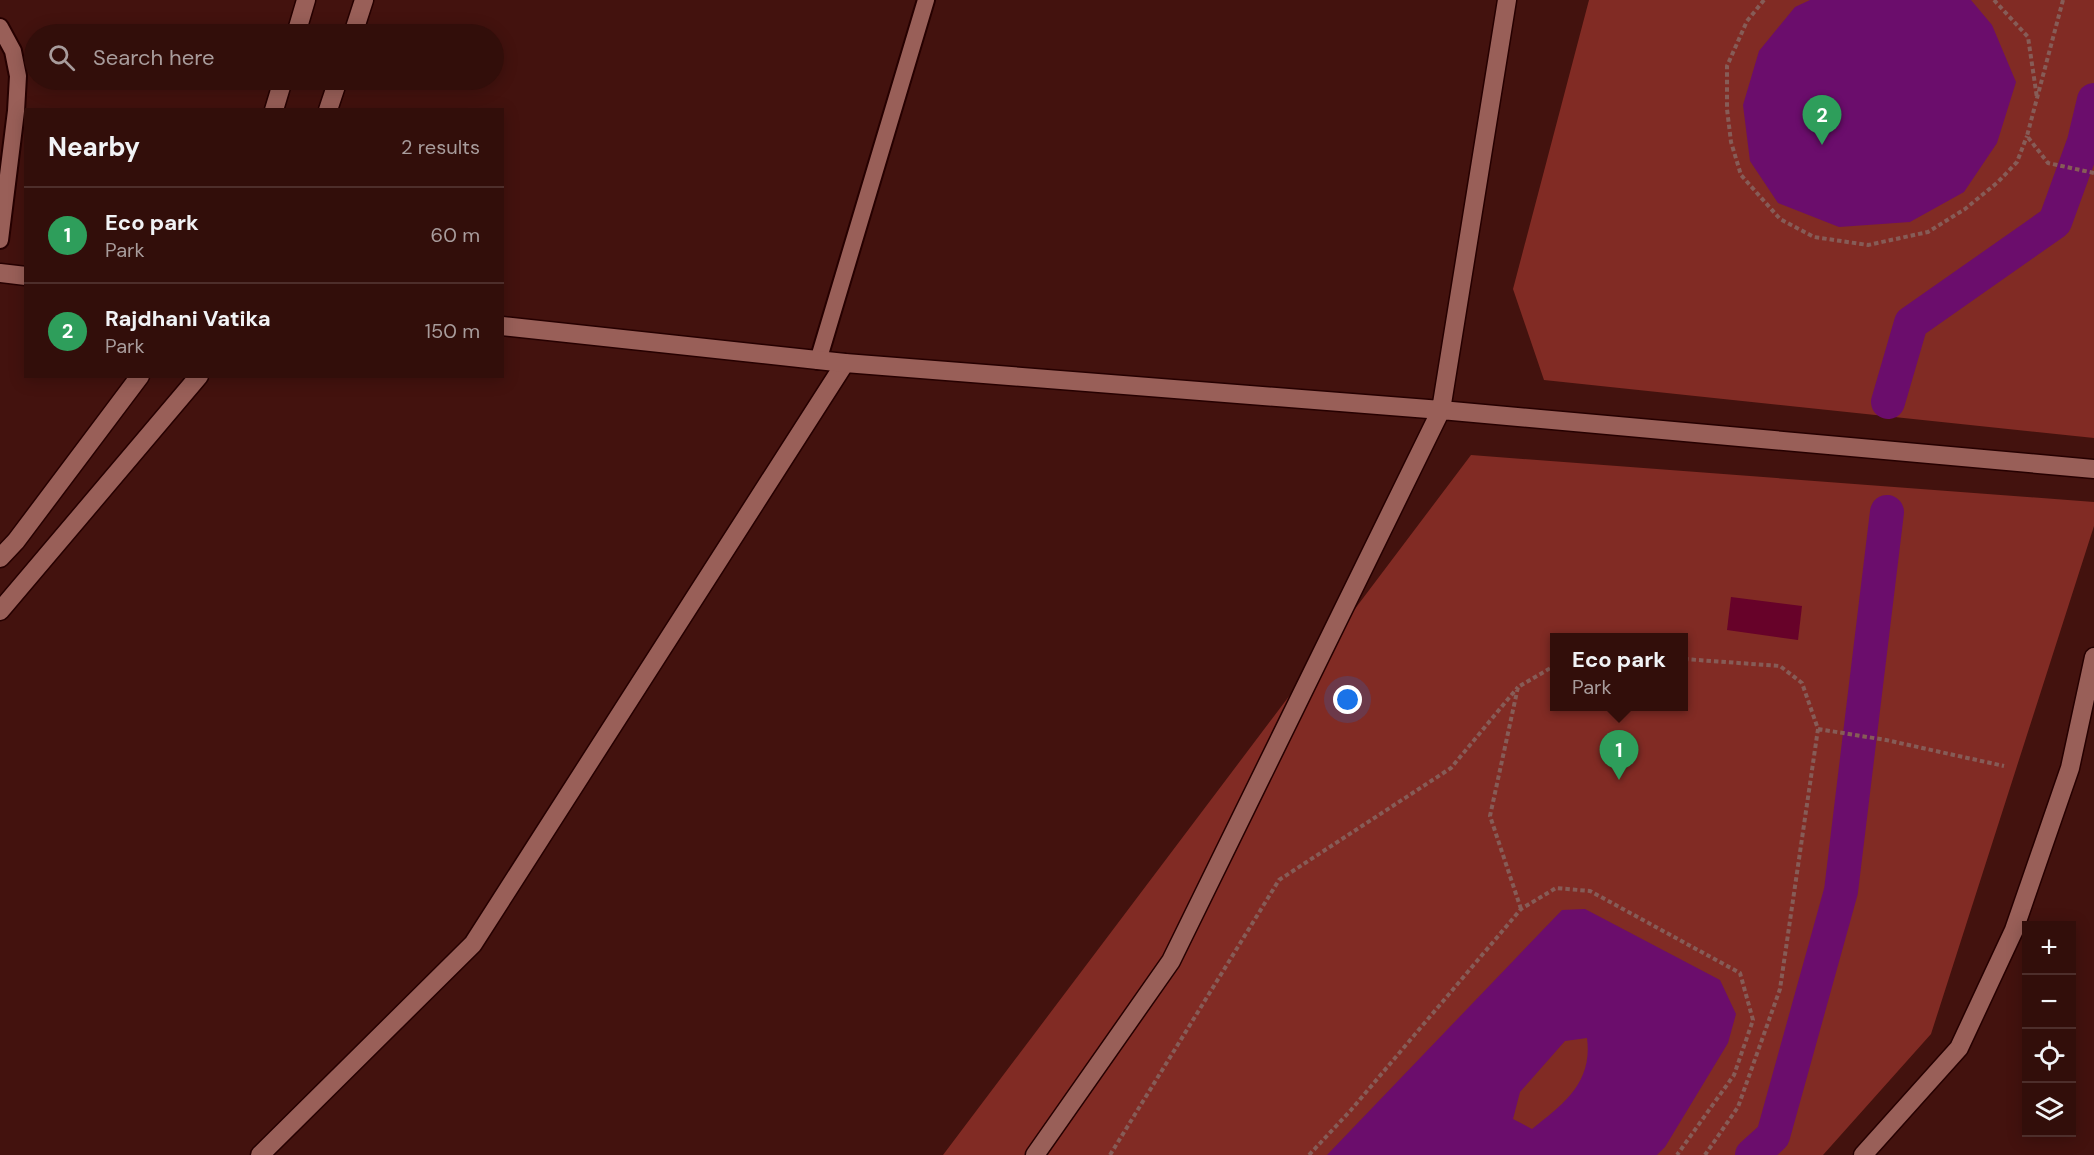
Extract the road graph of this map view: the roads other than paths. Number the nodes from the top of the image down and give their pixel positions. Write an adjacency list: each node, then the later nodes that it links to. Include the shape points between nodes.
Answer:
1 (306, 0): 5 (street)
2 (364, 0): 6 (street)
3 (926, 0): 16 (lane)
4 (1507, 0): 20 (street)
5 (299, 24)
6 (356, 24)
7 (0, 27): 12 (lane, via 18,76)
8 (280, 90): 10 (street)
9 (335, 90): 11 (street)
10 (275, 108)
11 (329, 108)
12 (0, 240)
13 (0, 273): 14 (street)
14 (24, 276)
15 (504, 326): 16 (street)
16 (818, 361): 17 (street)
17 (845, 363): 20 (street); 25 (street, via 473,944)
18 (138, 378): 22 (street)
19 (198, 378): 23 (street)
20 (1441, 410): 21 (street); 26 (street, via 1170,961)
21 (2094, 469)
22 (0, 558)
23 (0, 611)
24 (2094, 657): 27 (street, via 2070,768 2014,930 1959,1048)
25 (260, 1155)
26 (1035, 1155)
27 (1863, 1155)

